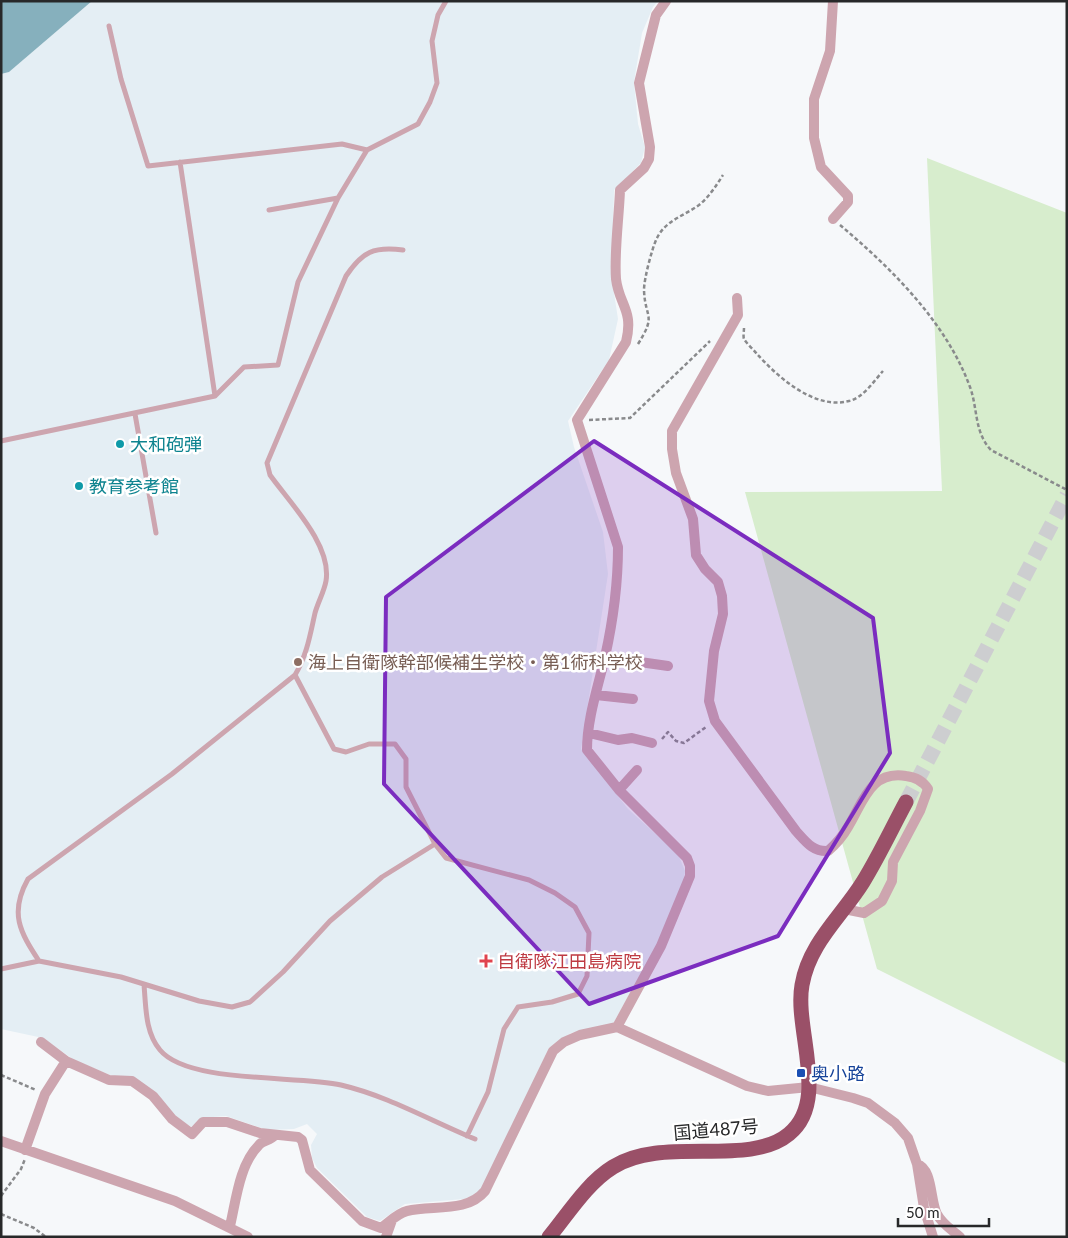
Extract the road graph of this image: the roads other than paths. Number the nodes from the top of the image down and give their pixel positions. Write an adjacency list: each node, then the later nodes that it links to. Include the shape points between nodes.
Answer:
1 (446, 1): 5 (lane, via 438,15 432,41 437,83 430,102 418,124)
2 (666, 1): 16 (street, via 656,15 639,83 650,147 649,159 620,190 616,280 628,311 626,342 577,420 618,547)
3 (833, 1): 9 (street, via 830,51 814,99 814,138 821,168 848,196 848,202)
4 (109, 26): 6 (lane, via 121,79 148,166)
5 (367, 150): 6 (lane, via 342,144); 7 (lane)
6 (180, 162): 12 (lane)
7 (338, 198): 8 (lane); 12 (lane, via 298,282 278,365 244,367)
8 (269, 210)
9 (833, 219)
10 (403, 250): 18 (lane, via 373,250 357,259 346,276 267,463 270,475 321,546 326,563 326,580 304,659)
11 (737, 302): 27 (street, via 738,315 672,432 676,473 693,519 696,555 704,569 718,582 722,596 723,614 714,651 709,702 715,721 796,831 819,852 828,851 837,843 869,790 880,779 894,774 911,776 928,789 893,862 892,882 882,900 864,913)
12 (215, 396): 13 (lane)
13 (135, 414): 14 (lane); 15 (lane)
14 (1, 441)
15 (156, 533)
16 (605, 656): 17 (street); 19 (street)
17 (668, 666)
18 (295, 675): 26 (lane, via 334,749 346,752 369,744 395,744 406,759 406,787); 28 (lane, via 172,774 28,879 18,908 21,933)
19 (596, 695): 20 (street); 21 (street)
20 (633, 699)
21 (589, 733): 22 (street); 24 (street, via 587,750)
22 (652, 743)
23 (637, 770): 24 (street)
24 (619, 790): 31 (street, via 687,858 690,876 661,946)
25 (906, 802): 27 (highway, 国道487号, via 863,882)
26 (435, 844): 30 (lane, via 382,878 330,921 250,1002 232,1007 199,1001); 36 (lane, via 446,858 529,880 555,893 575,907 589,933 587,976 578,994 518,1007 504,1029 488,1092)
27 (844, 909): 34 (highway, 国道487号, via 818,943 807,963 801,986 800,1010)
28 (39, 961): 29 (lane); 30 (lane)
29 (1, 969)
30 (144, 984): 36 (lane, via 151,1034 161,1051 179,1063 227,1075 340,1085 395,1104)
31 (617, 1027): 34 (street, via 747,1086 768,1091); 41 (street, via 580,1035 553,1051 479,1198 466,1204 405,1211)
32 (41, 1042): 33 (street)
33 (66, 1062): 35 (street, via 109,1080 132,1081 153,1096 172,1119 192,1134 203,1122 227,1122); 39 (street, via 44,1094)
34 (809, 1087): 40 (street, via 868,1103 895,1123 908,1138); 45 (highway, 国道487号, via 804,1112 789,1134 764,1146 743,1149 635,1156 598,1179)
35 (275, 1135): 41 (street, via 302,1140 310,1170 362,1221 381,1228); 42 (street, via 259,1144 244,1169)
36 (467, 1136): 37 (lane)
37 (475, 1139)
38 (1, 1142): 39 (street)
39 (25, 1150): 42 (street, via 175,1201)
40 (917, 1164): 46 (street, via 924,1208); 47 (street, via 926,1174 938,1216)
41 (392, 1220): 44 (street)
42 (230, 1226): 43 (street)
43 (248, 1237)
44 (386, 1237)
45 (549, 1237)
46 (933, 1237)
47 (960, 1237)

